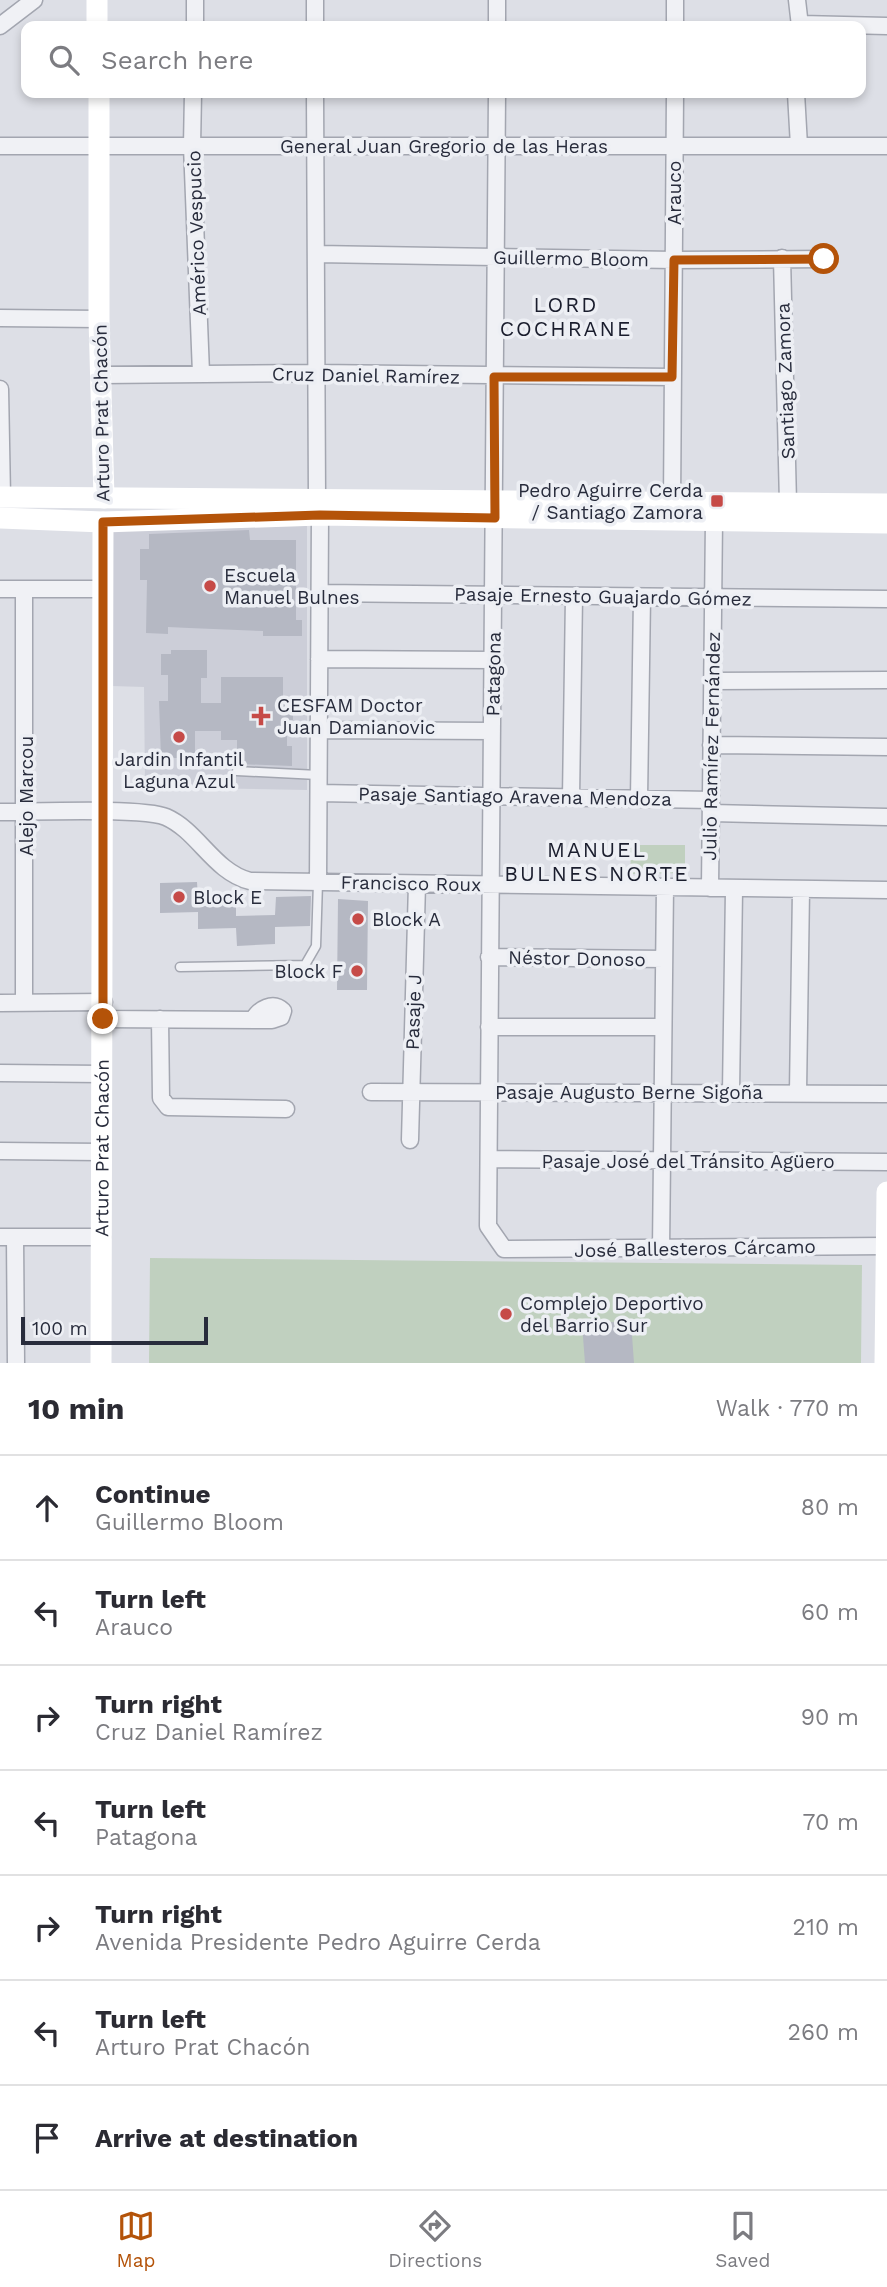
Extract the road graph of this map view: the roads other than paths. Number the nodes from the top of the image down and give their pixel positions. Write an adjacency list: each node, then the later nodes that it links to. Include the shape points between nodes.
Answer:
1 (34, 0): 14 (street)
2 (97, 0): 8 (main road)
3 (195, 0): 9 (street)
4 (315, 0): 10 (street)
5 (497, 0): 11 (street)
6 (676, 0): 12 (street)
7 (797, 0): 13 (street)
8 (97, 21)
9 (195, 21)
10 (315, 21)
11 (497, 21)
12 (675, 21)
13 (800, 21)
14 (0, 26)
15 (866, 26): 16 (street)
16 (887, 26)
17 (99, 98): 24 (main road, Arturo Prat Chacón)
18 (193, 98): 25 (street, Américo Vespucio)
19 (315, 98): 26 (street)
20 (497, 98): 27 (street, Patagona)
21 (675, 98): 28 (street, Arauco)
22 (796, 98): 29 (street)
23 (0, 146): 24 (street, General Juan Gregorio de las Heras)
24 (100, 146): 25 (street, General Juan Gregorio de las Heras); 37 (main road, Arturo Prat Chacón)
25 (192, 146): 26 (street, General Juan Gregorio de las Heras); 38 (street, Américo Vespucio)
26 (315, 146): 27 (street, General Juan Gregorio de las Heras); 31 (street)
27 (497, 146): 28 (street, General Juan Gregorio de las Heras); 32 (street, Patagona)
28 (674, 146): 29 (street, General Juan Gregorio de las Heras); 35 (street, Arauco)
29 (799, 146): 30 (street, General Juan Gregorio de las Heras)
30 (887, 146)
31 (317, 254): 32 (street, Guillermo Bloom); 39 (street)
32 (497, 257): 35 (street, Guillermo Bloom); 41 (street, Patagona)
33 (782, 258): 34 (street, Guillermo Bloom); 35 (street, Guillermo Bloom); 46 (street, Santiago Zamora)
34 (824, 259)
35 (674, 260): 42 (street, Arauco)
36 (0, 318): 37 (street)
37 (99, 319): 40 (main road, Arturo Prat Chacón)
38 (201, 373): 39 (street, Cruz Daniel Ramírez); 40 (street, Cruz Daniel Ramírez)
39 (317, 373): 41 (street, Cruz Daniel Ramírez); 49 (street)
40 (101, 375): 44 (main road, Arturo Prat Chacón)
41 (494, 377): 42 (street, Cruz Daniel Ramírez); 50 (street, Patagona)
42 (672, 377): 45 (street, Arauco)
43 (0, 389): 47 (street)
44 (104, 498): 47 (main road); 49 (main road); 52 (street, Arturo Prat Chacón)
45 (672, 503): 46 (main road); 50 (main road)
46 (788, 503): 48 (main road)
47 (1, 504): 52 (main road)
48 (887, 504)
49 (318, 506): 50 (main road); 52 (main road); 57 (street)
50 (495, 508): 51 (main road); 58 (street, Patagona)
51 (714, 519): 53 (main road); 61 (street, Julio Ramírez Fernández)
52 (103, 522): 56 (main road, Arturo Prat Chacón)
53 (887, 523)
54 (0, 589): 55 (street)
55 (24, 589): 56 (street); 79 (street, Alejo Marcou)
56 (101, 589): 80 (main road, Arturo Prat Chacón)
57 (320, 593): 58 (street, Pasaje Ernesto Guajardo Gómez); 63 (street)
58 (495, 595): 59 (street, Pasaje Ernesto Guajardo Gómez); 64 (street, Patagona)
59 (573, 596): 60 (street, Pasaje Ernesto Guajardo Gómez); 75 (street)
60 (642, 597): 61 (street, Pasaje Ernesto Guajardo Gómez); 76 (street)
61 (713, 597): 62 (street, Pasaje Ernesto Guajardo Gómez); 66 (street, Julio Ramírez Fernández)
62 (887, 599)
63 (319, 659): 64 (street); 67 (street)
64 (493, 660): 68 (street, Patagona)
65 (887, 680): 66 (street)
66 (712, 681): 69 (street, Julio Ramírez Fernández)
67 (319, 730): 68 (street); 72 (street)
68 (492, 731): 74 (street, Patagona)
69 (711, 745): 70 (street); 77 (street, Julio Ramírez Fernández)
70 (887, 747)
71 (237, 771): 72 (lane)
72 (319, 775): 73 (street)
73 (319, 793): 74 (street, Pasaje Santiago Aravena Mendoza); 82 (street)
74 (492, 796): 75 (street, Pasaje Santiago Aravena Mendoza); 84 (street, Patagona)
75 (571, 797): 76 (street, Pasaje Santiago Aravena Mendoza)
76 (639, 799): 77 (street, Pasaje Santiago Aravena Mendoza)
77 (711, 806): 81 (street, Pasaje Santiago Aravena Mendoza); 86 (street, Julio Ramírez Fernández)
78 (0, 812): 79 (street, Francisco Roux)
79 (26, 812): 80 (street, Francisco Roux); 94 (street, Alejo Marcou)
80 (103, 813): 82 (street, Francisco Roux, via 163,815 238,878); 95 (main road, Arturo Prat Chacón)
81 (887, 817)
82 (318, 882): 83 (street, Francisco Roux); 92 (lane, via 316,946 305,965)
83 (417, 884): 84 (street, Francisco Roux); 104 (street, Pasaje J)
84 (491, 884): 85 (street, Francisco Roux); 90 (street, Patagona)
85 (665, 886): 86 (street, Francisco Roux); 91 (street)
86 (710, 888): 87 (street, Francisco Roux)
87 (734, 890): 88 (street, Francisco Roux); 106 (street)
88 (801, 890): 89 (street, Francisco Roux); 107 (street)
89 (887, 890)
90 (489, 957): 91 (street, Néstor Donoso); 98 (street, Patagona)
91 (664, 959): 99 (street)
92 (180, 967)
93 (0, 1003): 94 (street)
94 (24, 1003): 95 (street)
95 (104, 1010): 96 (street); 101 (main road, Arturo Prat Chacón)
96 (160, 1019): 97 (street); 109 (street, via 161,1098 168,1107)
97 (253, 1020)
98 (489, 1027): 99 (street); 105 (street, Patagona)
99 (663, 1027): 102 (street)
100 (0, 1073): 101 (street)
101 (102, 1074): 112 (main road, Arturo Prat Chacón)
102 (662, 1091): 105 (street, Pasaje Augusto Berne Sigoña); 106 (street, Pasaje Augusto Berne Sigoña); 114 (street)
103 (371, 1092): 104 (street, Pasaje Augusto Berne Sigoña)
104 (411, 1092): 105 (street, Pasaje Augusto Berne Sigoña); 110 (street, Pasaje J)
105 (490, 1092): 113 (street, Patagona)
106 (731, 1092): 107 (street, Pasaje Augusto Berne Sigoña)
107 (798, 1092): 108 (street, Pasaje Augusto Berne Sigoña)
108 (887, 1094)
109 (286, 1109)
110 (411, 1140)
111 (0, 1151): 112 (street)
112 (101, 1152): 118 (main road, Arturo Prat Chacón)
113 (489, 1159): 114 (street, Pasaje José del Tránsito Agüero); 120 (street, Patagona, via 488,1226)
114 (660, 1161): 115 (street, Pasaje José del Tránsito Agüero); 121 (street)
115 (887, 1162)
116 (887, 1192): 119 (main road)
117 (8, 1237): 118 (street); 122 (street)
118 (102, 1237): 125 (main road, Arturo Prat Chacón)
119 (886, 1246): 121 (street, José Ballesteros Cárcamo); 123 (main road)
120 (504, 1249): 121 (street, José Ballesteros Cárcamo)
121 (661, 1250)
122 (8, 1323): 124 (street)
123 (886, 1336): 126 (main road)
124 (16, 1363)
125 (101, 1363)
126 (885, 1363)

